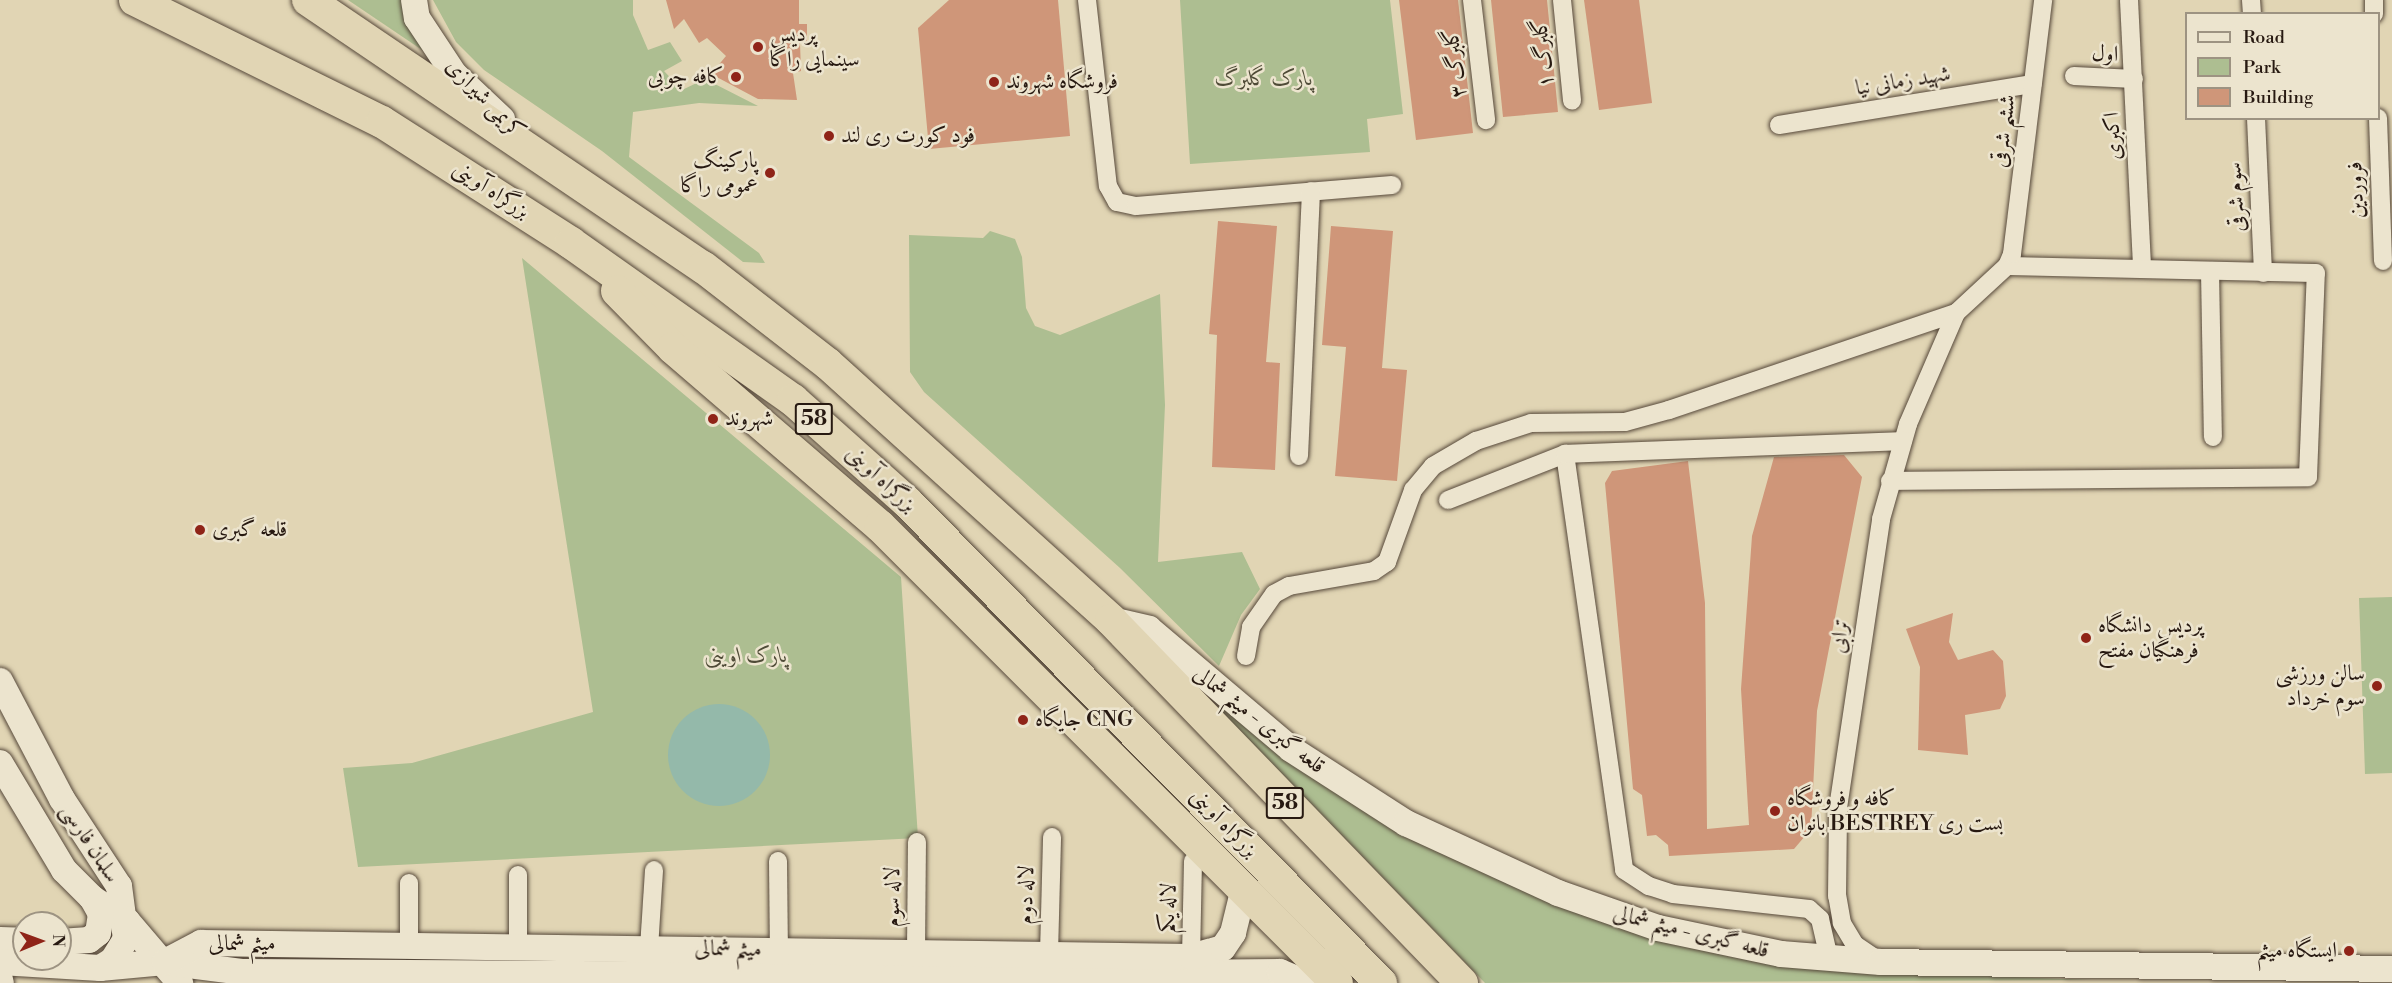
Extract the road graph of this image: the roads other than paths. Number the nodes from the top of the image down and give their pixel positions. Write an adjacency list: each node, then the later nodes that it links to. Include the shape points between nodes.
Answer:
1 (135, 0): 20 (highway, بزرگراه آوینی / 58, via 382,122)
2 (308, 0): 17 (highway, 58)
3 (414, 0): 17 (main road, کریمی شیرازی, via 417,18 454,74)
4 (1086, 0): 19 (street, via 1108,186 1117,202 1136,206)
5 (1472, 0): 13 (street, گلبرگ ۳)
6 (1562, 0): 12 (street, گلبرگ ۱)
7 (2043, 0): 11 (street, ششم شرقی)
8 (2129, 0): 10 (street, اکبری)
9 (2074, 76): 10 (street, اول)
10 (2134, 79): 23 (street, اکبری)
11 (2033, 84): 16 (street, شهید زمانی نیا); 22 (street, ششم شرقی, via 2016,235)
12 (1572, 101)
13 (1486, 120)
14 (2256, 120): 25 (street, سوم شرقی)
15 (2378, 120): 21 (street, فروردین)
16 (1779, 125)
17 (548, 162): 33 (highway, 58, via 703,267 828,364)
18 (1392, 184): 19 (street)
19 (1311, 191): 30 (street)
20 (571, 243): 44 (highway, via 673,348 880,526); 70 (highway, بزرگراه آوینی / 58, via 793,400 906,501)
21 (2383, 261)
22 (2007, 266): 23 (street); 26 (street)
23 (2142, 269): 24 (street)
24 (2210, 271): 25 (street); 27 (street)
25 (2263, 273): 31 (street, via 2316,273 2308,477)
26 (1956, 313): 28 (street, ترابی); 34 (street, via 1625,422 1531,423 1476,441 1433,466 1413,490 1387,562 1374,572 1289,586 1274,594 1251,627)
27 (2213, 437)
28 (1903, 441): 29 (street); 31 (street, ترابی)
29 (1565, 454): 32 (street); 54 (street, via 1624,870 1649,886 1673,894 1809,909 1820,919)
30 (1299, 456)
31 (1890, 481): 57 (street, ترابی, via 1837,836 1842,923 1855,945)
32 (1448, 500)
33 (1111, 620): 54 (main road, قلعه گبری - میثم شمالی, via 1149,629 1291,749 1406,823 1463,853 1558,893 1658,928 1721,944); 71 (highway, 58)
34 (1245, 656)
35 (0, 681): 46 (main road, سلمان فارسی, via 62,799 119,886)
36 (0, 763): 45 (main road, سلمان فارسی, via 64,870)
37 (1052, 837): 52 (street, لاله دوم)
38 (917, 842): 51 (street, لاله سوم)
39 (778, 861): 58 (street)
40 (1193, 861): 53 (street, لاله یکم)
41 (654, 870): 49 (street)
42 (518, 875): 50 (street)
43 (408, 884): 48 (street)
44 (1244, 888): 53 (main road, میثم شمالی, via 1233,933 1223,948); 69 (highway)
45 (92, 898): 46 (main road, سلمان فارسی); 47 (main road, via 101,914 98,933)
46 (127, 921): 56 (main road); 62 (main road, via 121,950)
47 (72, 941)
48 (409, 946): 50 (main road, میثم شمالی); 56 (main road, میثم شمالی, via 201,943)
49 (650, 948): 50 (main road, میثم شمالی); 58 (main road, میثم شمالی)
50 (518, 949)
51 (916, 953): 52 (main road, میثم شمالی); 58 (main road, میثم شمالی)
52 (1049, 954): 53 (main road, میثم شمالی)
53 (1191, 957)
54 (1829, 958): 57 (main road, قلعه گبری - میثم شمالی)
55 (0, 962): 62 (main road); 65 (street)
56 (165, 962): 60 (main road, میثم شمالی); 62 (main road); 66 (main road)
57 (1881, 962): 61 (main road, قلعه گبری - میثم شمالی)
58 (780, 969): 63 (main road, میثم شمالی); 64 (main road, میثم شمالی)
59 (2392, 969): 61 (main road, قلعه گبری - میثم شمالی)
60 (243, 972): 63 (main road, میثم شمالی); 67 (main road)
61 (2115, 975)
62 (102, 976)
63 (570, 978)
64 (894, 979): 68 (main road, میثم شمالی, via 1280,972)
65 (5, 983)
66 (180, 983)
67 (216, 983)
68 (1306, 983)
69 (1337, 983)
70 (1381, 983)
71 (1462, 983)

